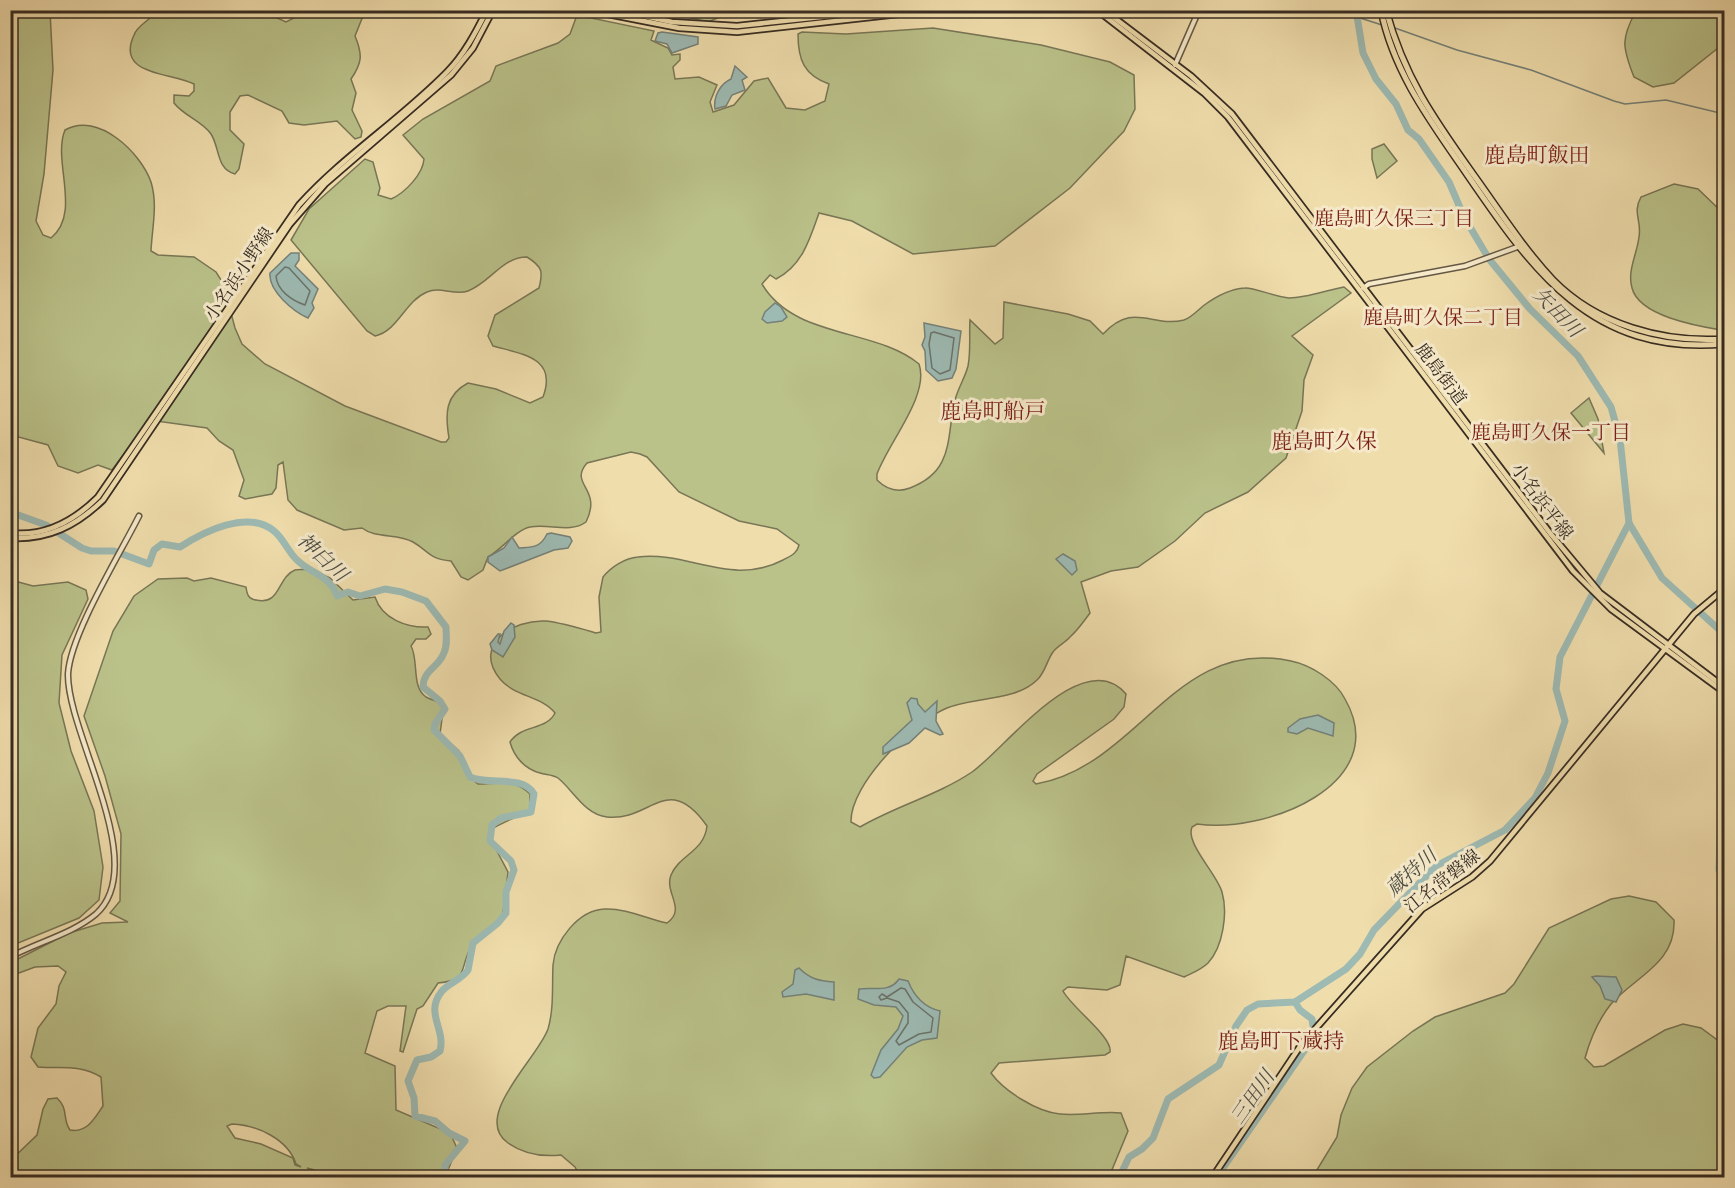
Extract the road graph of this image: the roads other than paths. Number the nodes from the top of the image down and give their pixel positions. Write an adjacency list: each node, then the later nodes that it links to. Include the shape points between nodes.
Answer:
1 (487, 10): 19 (main road, 小名浜小野線, via 448,72 299,205 117,473)
2 (493, 10): 19 (main road, 小名浜小野線, via 473,48 451,75 325,184 290,224 121,477 103,500)
3 (587, 10): 6 (main road, via 679,28 737,32)
4 (616, 10): 5 (main road, via 672,22 737,26)
5 (887, 10)
6 (935, 10)
7 (1097, 10): 12 (main road)
8 (1104, 10): 12 (main road, 小名浜平線)
9 (1199, 10): 12 (street)
10 (1384, 14): 11 (highway)
11 (1391, 36): 13 (highway, via 1417,92); 14 (highway, via 1412,94)
12 (1174, 66): 15 (main road, 小名浜平線, via 1232,114)
13 (1524, 245): 14 (street); 16 (highway, via 1554,281 1614,320 1666,337)
14 (1517, 247): 15 (street, via 1465,266 1369,284); 17 (highway, via 1551,285 1577,306 1628,333 1667,342)
15 (1361, 289): 24 (main road, 小名浜平線, via 1592,588)
16 (1725, 339)
17 (1725, 344)
18 (139, 516): 27 (street, via 74,644 68,674 72,708 106,810 113,884 101,908 84,923)
19 (71, 523): 20 (main road, 小名浜小野線)
20 (57, 530): 21 (main road, 小名浜小野線); 22 (main road, 小名浜小野線, via 39,537)
21 (10, 533)
22 (10, 538)
23 (1725, 589): 24 (main road, 江名常磐線, via 1694,614)
24 (1668, 648): 25 (main road, 小名浜平線); 26 (main road); 28 (main road, 江名常磐線, via 1490,861 1472,878 1422,909 1318,1025)
25 (1725, 687)
26 (1725, 693)
27 (10, 957)
28 (1212, 1178)

